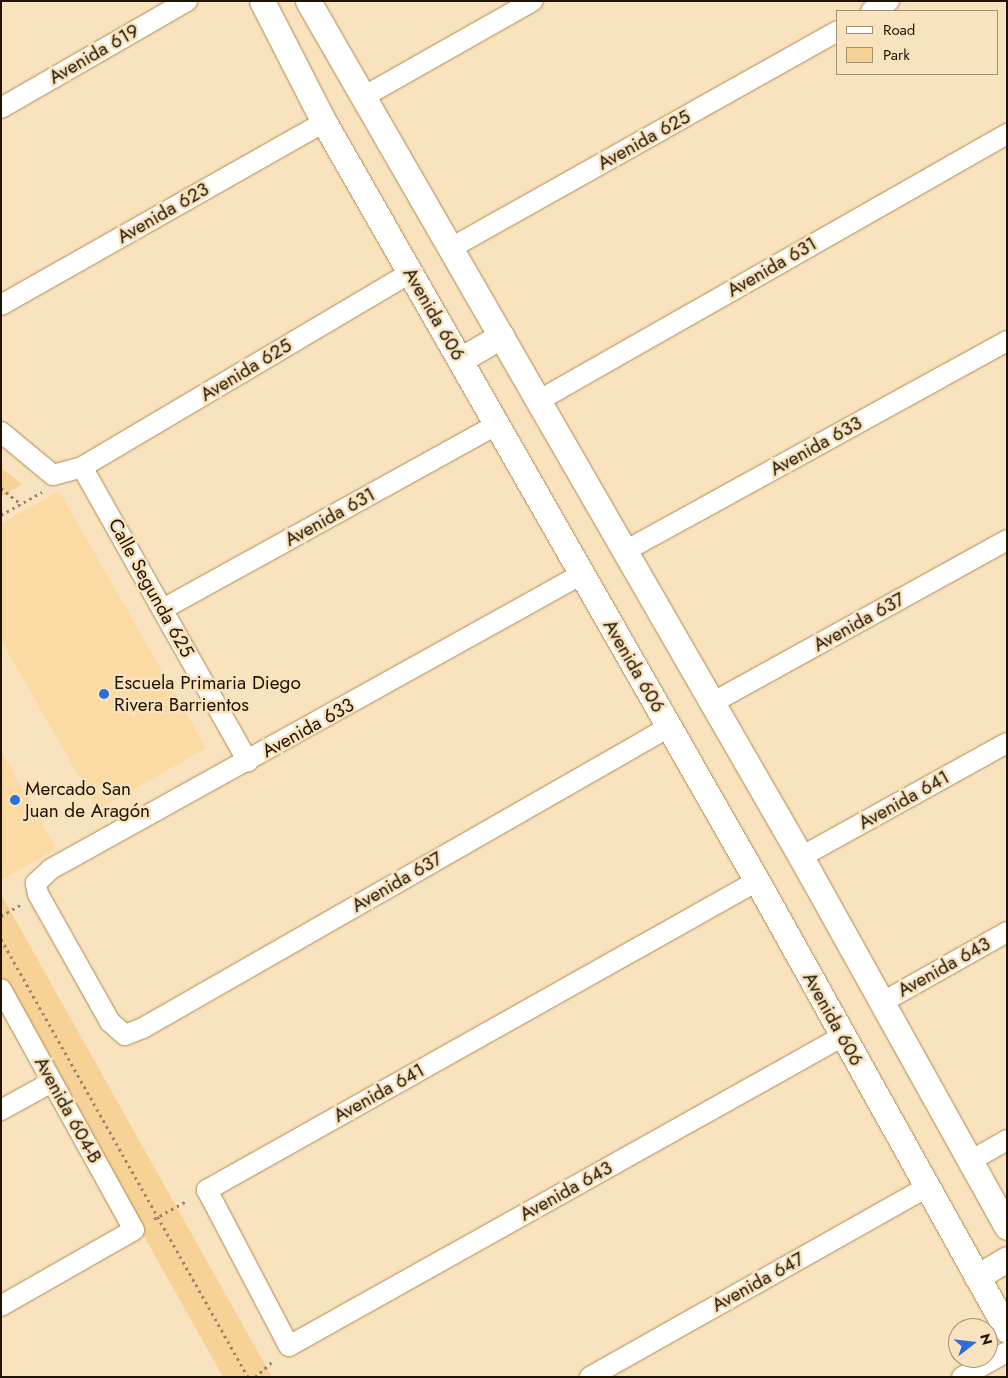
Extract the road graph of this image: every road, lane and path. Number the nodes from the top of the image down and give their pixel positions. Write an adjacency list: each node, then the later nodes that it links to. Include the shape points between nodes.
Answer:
1 (187, 1): 9 (street, Avenida 619)
2 (262, 1): 10 (street, Avenida 606)
3 (308, 1): 8 (street)
4 (532, 1): 8 (street)
5 (889, 1): 6 (street)
6 (873, 10)
7 (836, 32): 12 (street, Avenida 625)
8 (363, 97): 12 (street)
9 (1, 108)
10 (324, 122): 13 (street, Avenida 606); 14 (street, Avenida 623)
11 (1007, 134): 18 (street, Avenida 631)
12 (451, 248): 15 (street)
13 (410, 273): 17 (street, Avenida 606); 21 (street, Avenida 625)
14 (1, 305)
15 (501, 336): 17 (street); 18 (street)
16 (1007, 341): 27 (street, Avenida 633)
17 (460, 360): 19 (street, Avenida 606)
18 (538, 401): 27 (street)
19 (497, 425): 28 (street, Avenida 606); 29 (street, Avenida 631)
20 (1, 432): 22 (street)
21 (82, 467): 22 (street); 29 (street, Calle Segunda 625)
22 (53, 475): 24 (path, via 47,489)
23 (1, 488): 24 (path)
24 (21, 504): 25 (path)
25 (1, 516)
26 (1007, 540): 30 (street, Avenida 637)
27 (625, 551): 30 (street)
28 (582, 574): 31 (street, Avenida 606); 33 (street, Avenida 633)
29 (163, 609): 33 (street, Calle Segunda 625)
30 (712, 703): 34 (street)
31 (669, 727): 35 (street, Avenida 606); 36 (street, Avenida 637, via 152,1023 124,1035 110,1022 38,894)
32 (1007, 742): 34 (street, Avenida 641)
33 (248, 762): 36 (street, Avenida 633, via 51,869)
34 (801, 858): 40 (street)
35 (757, 881): 41 (street, Avenida 606); 47 (street, Avenida 641)
36 (36, 884)
37 (1007, 932): 40 (street, Avenida 643)
38 (1, 939): 48 (path)
39 (1, 989): 42 (street, Avenida 604-B)
40 (881, 1003): 45 (street)
41 (843, 1036): 46 (street, Avenida 606); 47 (street, Avenida 643, via 289,1346)
42 (52, 1082): 43 (street); 50 (street, Avenida 604-B)
43 (1, 1110)
44 (1007, 1140): 45 (street)
45 (970, 1161): 49 (street)
46 (927, 1187): 52 (street, Avenida 606); 57 (street, Avenida 647)
47 (207, 1190): 48 (path)
48 (156, 1218): 50 (path); 56 (path)
49 (1007, 1227)
50 (134, 1230): 53 (street)
51 (1007, 1260): 52 (street)
52 (977, 1277): 54 (street, Avenida 606)
53 (1, 1306)
54 (1007, 1330)
55 (1007, 1352): 58 (street)
56 (248, 1377)
57 (590, 1377)
58 (962, 1377)

